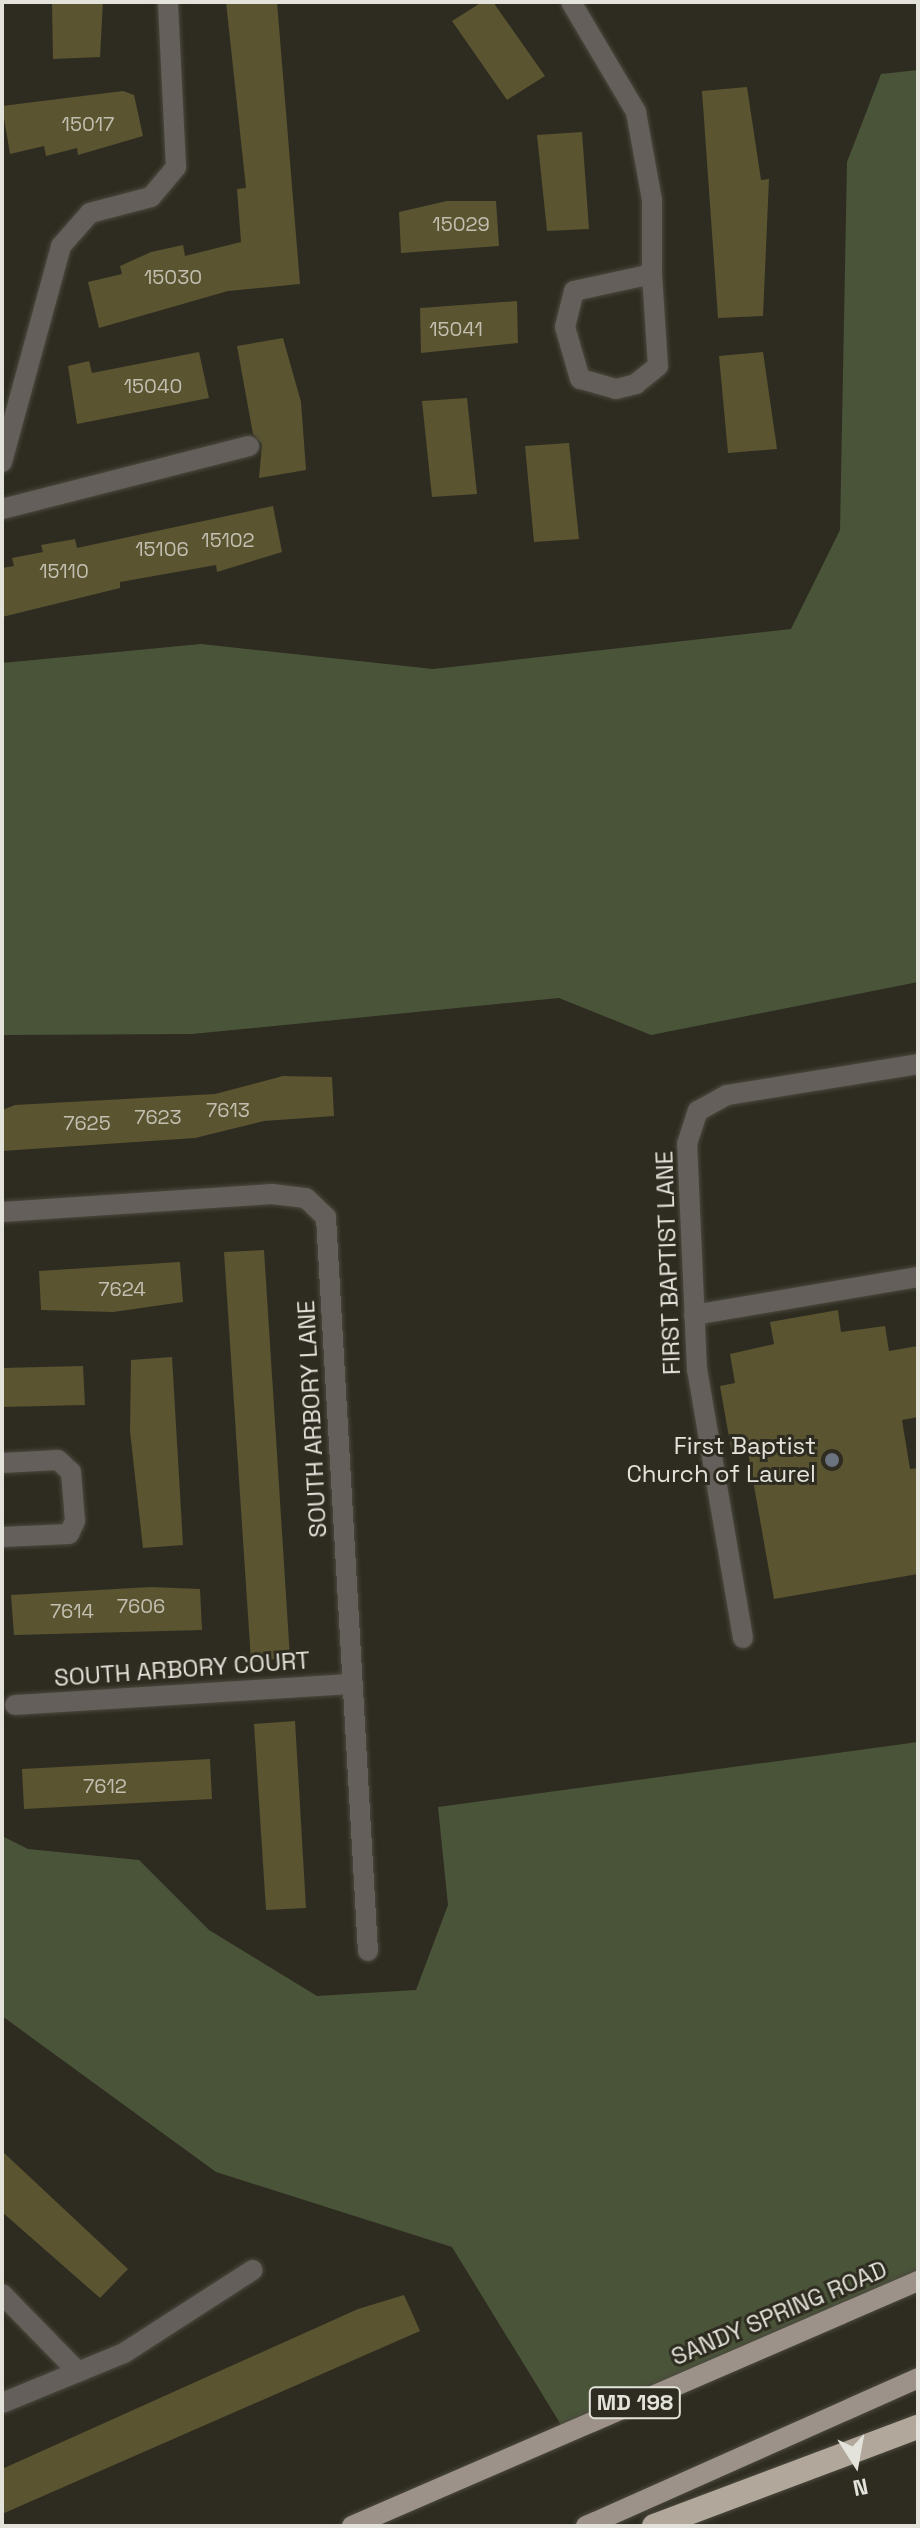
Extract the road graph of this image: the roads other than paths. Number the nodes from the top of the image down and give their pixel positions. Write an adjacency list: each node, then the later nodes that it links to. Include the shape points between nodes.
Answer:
1 (168, 2): 5 (street, via 176,167 151,197 90,213 61,246)
2 (571, 2): 3 (street, via 636,112 651,186)
3 (652, 274): 3 (street, via 658,366 616,389 580,379 565,327 574,291)
4 (249, 446): 6 (street)
5 (2, 462)
6 (2, 509)
7 (918, 1064): 10 (street, FIRST BAPTIST LANE, via 727,1095 698,1111 687,1144)
8 (2, 1212): 14 (street, SOUTH ARBORY LANE, via 272,1194 321,1208)
9 (918, 1277): 10 (street)
10 (694, 1315): 13 (street, FIRST BAPTIST LANE, via 706,1434)
11 (2, 1463): 12 (street, via 58,1460 71,1472 75,1521 69,1534)
12 (2, 1537)
13 (743, 1638)
14 (352, 1684): 15 (street, SOUTH ARBORY COURT); 16 (street, SOUTH ARBORY LANE)
15 (15, 1705)
16 (368, 1951)
17 (253, 2270): 20 (street, via 175,2325)
18 (918, 2281): 24 (main road, SANDY SPRING ROAD / MD 198)
19 (2, 2294): 20 (street)
20 (78, 2372): 22 (street)
21 (918, 2378): 25 (main road)
22 (2, 2403)
23 (918, 2427): 26 (highway)
24 (352, 2526)
25 (586, 2526)
26 (654, 2526)

